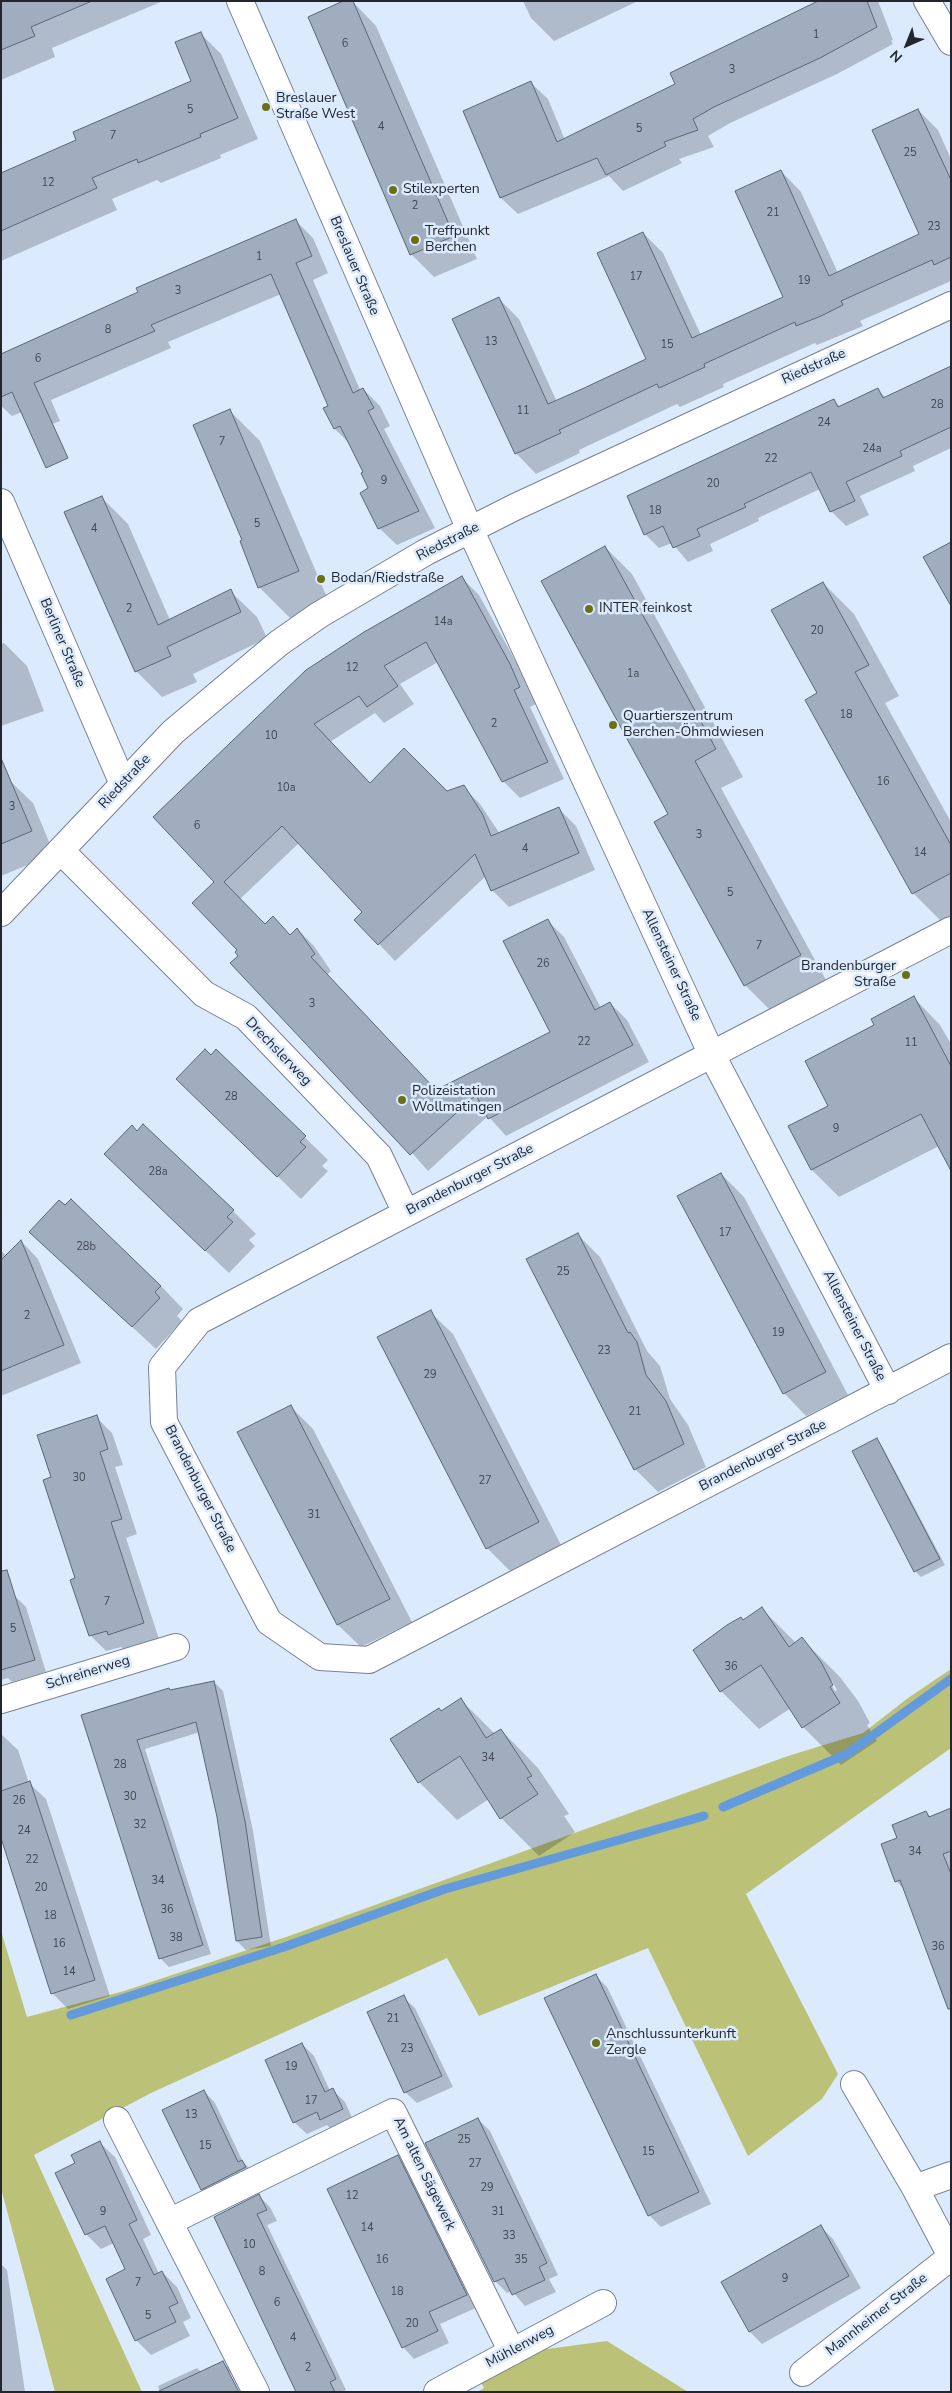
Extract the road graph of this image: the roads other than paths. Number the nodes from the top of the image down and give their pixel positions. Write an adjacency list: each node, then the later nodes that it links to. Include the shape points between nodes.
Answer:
1 (240, 1): 6 (street, Breslauer Straße)
2 (927, 1): 3 (street)
3 (951, 42)
4 (951, 305): 6 (street, Riedstraße, via 761,391)
5 (1, 502): 7 (street, Berliner Straße)
6 (471, 530): 7 (street, Riedstraße, via 343,600 279,643 173,732); 11 (street, Allensteiner Straße)
7 (124, 784): 8 (street, Riedstraße)
8 (61, 851): 9 (street, Riedstraße); 12 (street, Drechslerweg, via 204,994 246,1017 379,1156)
9 (1, 913)
10 (951, 930): 11 (street, Brandenburger Straße)
11 (712, 1055): 12 (street, Brandenburger Straße); 14 (street, Allensteiner Straße)
12 (406, 1213): 14 (street, Brandenburger Straße, via 198,1321 162,1367 164,1422 264,1613 269,1622 320,1657 369,1660)
13 (951, 1357): 14 (street, Brandenburger Straße)
14 (888, 1391)
15 (176, 1646): 16 (street, Schreinerweg)
16 (1, 1700)
17 (854, 2084): 20 (street, Mannheimer Straße)
18 (117, 2120): 21 (street)
19 (951, 2175): 20 (street)
20 (915, 2188): 22 (street, Mannheimer Straße)
21 (169, 2222): 24 (street, Am alten Sägewerk, via 393,2112); 26 (street)
22 (951, 2256): 25 (street, Mannheimer Straße)
23 (603, 2303): 24 (street, Mühlenweg)
24 (512, 2352): 27 (street, Mühlenweg)
25 (803, 2373)
26 (256, 2392)
27 (438, 2392)

